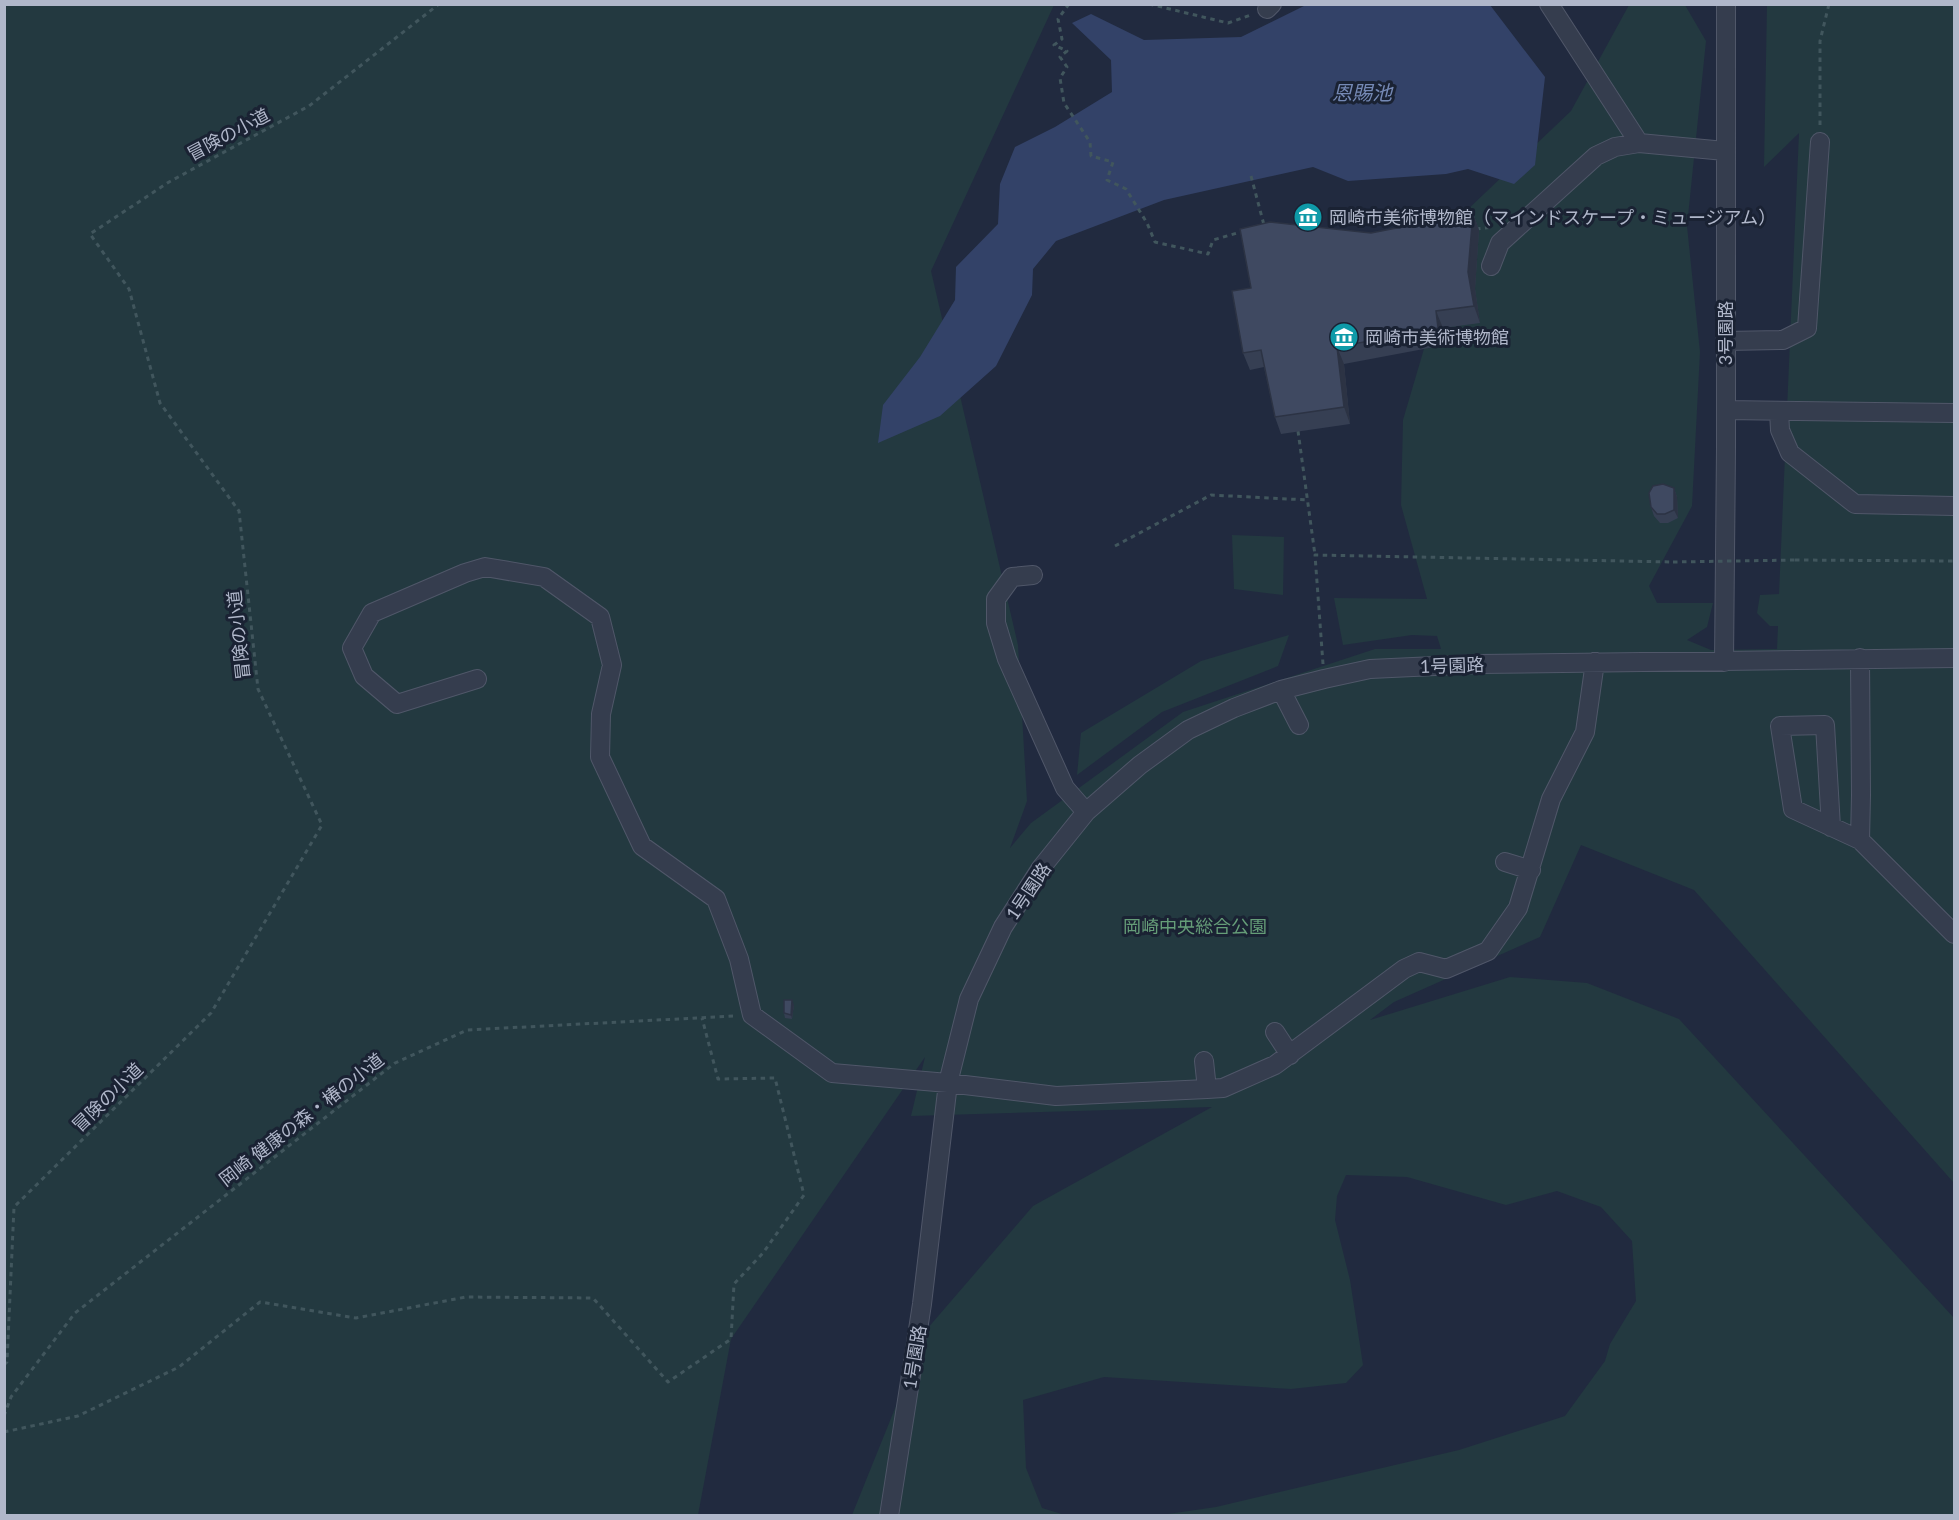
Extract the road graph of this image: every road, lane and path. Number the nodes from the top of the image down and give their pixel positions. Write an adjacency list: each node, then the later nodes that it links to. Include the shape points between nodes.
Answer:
1 (439, 4): 47 (path, 冒険の小道, via 309,106 169,182 90,234 129,289 160,403 239,511 258,689 322,825 212,1013 14,1207)
2 (1069, 4): 11 (path, via 1058,19 1062,39 1054,45 1067,51 1060,57 1067,67 1060,78 1065,103 1090,142 1091,156 1113,162 1107,180 1126,189 1155,242 1208,254 1213,240 1264,225)
3 (1149, 4): 7 (path, via 1228,23)
4 (1549, 4): 9 (street)
5 (1726, 4): 10 (street, 3号園路)
6 (1829, 4): 8 (path, via 1820,40)
7 (1270, 7)
8 (1820, 142): 15 (street, via 1808,328 1783,340)
9 (1639, 143): 10 (street); 12 (street, via 1615,147 1596,156)
10 (1725, 151): 15 (street, 3号園路)
11 (1251, 176)
12 (1521, 223): 13 (path); 14 (street, via 1500,243)
13 (1466, 230)
14 (1491, 266)
15 (1725, 341): 16 (street, 3号園路)
16 (1726, 410): 17 (street); 29 (street, 3号園路)
17 (1779, 411): 18 (street); 21 (street, via 1780,430 1790,453 1856,504)
18 (1954, 413)
19 (1298, 431): 20 (path)
20 (1308, 500): 22 (path, via 1211,495); 23 (path)
21 (1954, 506)
22 (1115, 546)
23 (1316, 555): 24 (path, bridge, via 1673,562); 31 (path)
24 (1954, 561)
25 (1033, 575): 34 (street, via 1012,577 996,599 996,623 1007,659 1049,756 1065,788)
26 (1860, 658): 27 (street); 29 (street); 36 (street)
27 (1954, 658)
28 (1595, 662): 29 (street, 1号園路); 31 (street, 1号園路, via 1411,666 1370,669); 38 (street, via 1585,732 1551,799)
29 (1724, 662)
30 (477, 679): 40 (street, via 397,704 364,676 352,648 372,613 485,567 544,577 600,617 612,665 601,714 600,758 642,846 716,898 739,959)
31 (1324, 679): 32 (street, 1号園路)
32 (1281, 690): 33 (street); 34 (street, 1号園路, via 1188,730)
33 (1299, 725)
34 (1086, 812): 45 (street, 1号園路, via 1041,868 1003,927 969,999)
35 (1831, 827): 35 (street, via 1792,809 1779,726 1825,725); 36 (street)
36 (1860, 840): 39 (street)
37 (1506, 862): 38 (street)
38 (1531, 870): 43 (street, via 1518,908 1488,951 1446,969 1419,962 1404,969)
39 (1954, 934)
40 (752, 1015): 41 (path, 岡崎 健康の森・椿の小道); 45 (street, via 832,1073)
41 (702, 1018): 48 (path, 岡崎 健康の森・椿の小道, via 467,1030 395,1063 75,1313 11,1397); 49 (path, via 718,1079 776,1078 804,1195 763,1253 734,1284 731,1340 668,1382 593,1298 466,1297 356,1318 260,1302 179,1367 78,1416)
42 (1275, 1032): 43 (street)
43 (1290, 1055): 46 (street, via 1223,1088)
44 (1204, 1061): 46 (street)
45 (948, 1083): 46 (street, via 1056,1096); 50 (street, 1号園路, via 922,1304)
46 (1207, 1089)
47 (4, 1365)
48 (4, 1416)
49 (4, 1432)
50 (889, 1515)

